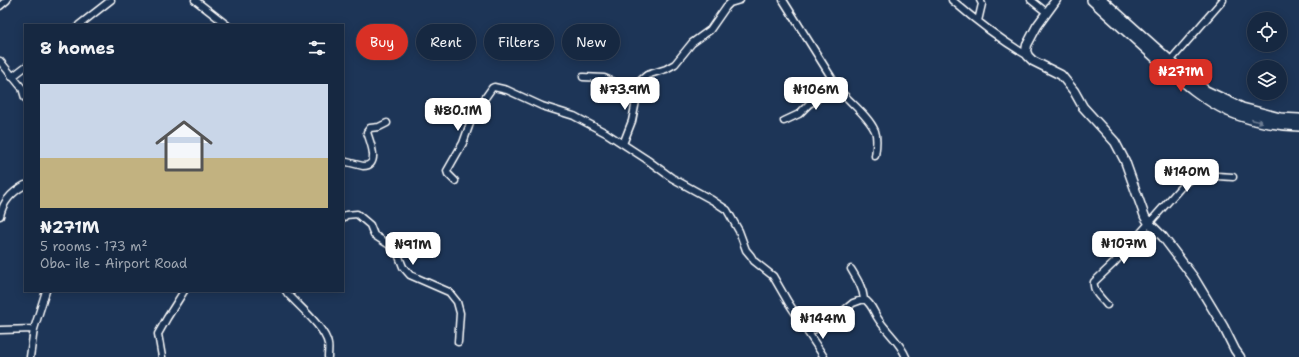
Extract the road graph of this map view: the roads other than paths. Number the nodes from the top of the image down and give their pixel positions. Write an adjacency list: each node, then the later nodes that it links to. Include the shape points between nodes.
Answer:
1 (7, 0): 13 (street)
2 (111, 0): 16 (street)
3 (195, 0): 17 (street)
4 (740, 0): 25 (street, via 726,6 710,30 692,43 675,64 647,75)
5 (783, 0): 26 (street)
6 (952, 0): 15 (street)
7 (1031, 0): 14 (street)
8 (1056, 0): 14 (street)
9 (1092, 0): 18 (main road)
10 (1102, 0): 18 (main road)
11 (1223, 0): 21 (street)
12 (983, 1): 15 (street)
13 (0, 6)
14 (1046, 12): 19 (street, via 1027,44)
15 (978, 20): 19 (street)
16 (80, 24)
17 (225, 24)
18 (1142, 40): 21 (main road); 30 (main road, one-way to 30, via 1183,82 1205,98 1241,116 1259,121)
19 (1028, 56): 42 (street, via 1061,75 1083,107 1115,142)
20 (0, 61): 23 (street)
21 (1170, 61): 30 (main road, via 1206,91 1229,103)
22 (24, 68): 23 (street)
23 (12, 77): 27 (street, via 22,88)
24 (583, 77): 25 (street, via 604,78 621,85)
25 (640, 81): 33 (street, via 632,121)
26 (834, 81): 29 (street, via 799,114); 34 (street, via 875,132)
27 (24, 95)
28 (1299, 119): 30 (main road)
29 (784, 121)
30 (1280, 121): 32 (main road)
31 (387, 123): 35 (street, via 370,128 367,132 373,155 372,162 363,166)
32 (1299, 126)
33 (623, 144): 37 (street, via 574,116 494,87 473,115 463,143 447,171); 51 (street, via 672,178 727,210 746,250 754,261 773,276)
34 (875, 156)
35 (344, 161)
36 (1233, 177): 42 (street, via 1201,175 1188,181)
37 (455, 181)
38 (24, 186): 39 (street, via 13,193)
39 (1, 208): 40 (street)
40 (0, 216)
41 (344, 217): 52 (street, via 357,214 370,225 374,235 394,248 403,268 410,275 449,292 460,308)
42 (1149, 223): 48 (street, via 1094,282 1094,290); 58 (street, via 1194,278)
43 (851, 269): 47 (street, via 864,293)
44 (46, 292): 49 (street)
45 (183, 292): 54 (street, via 158,334)
46 (287, 292): 55 (street, via 325,335)
47 (864, 299): 51 (street, via 853,303 836,317); 57 (street, via 901,346)
48 (1107, 305)
49 (34, 329): 50 (street); 53 (street)
50 (0, 330)
51 (808, 333): 56 (street)
52 (458, 342)
53 (30, 357)
54 (162, 357)
55 (328, 357)
56 (824, 357)
57 (906, 357)
58 (1240, 357)

